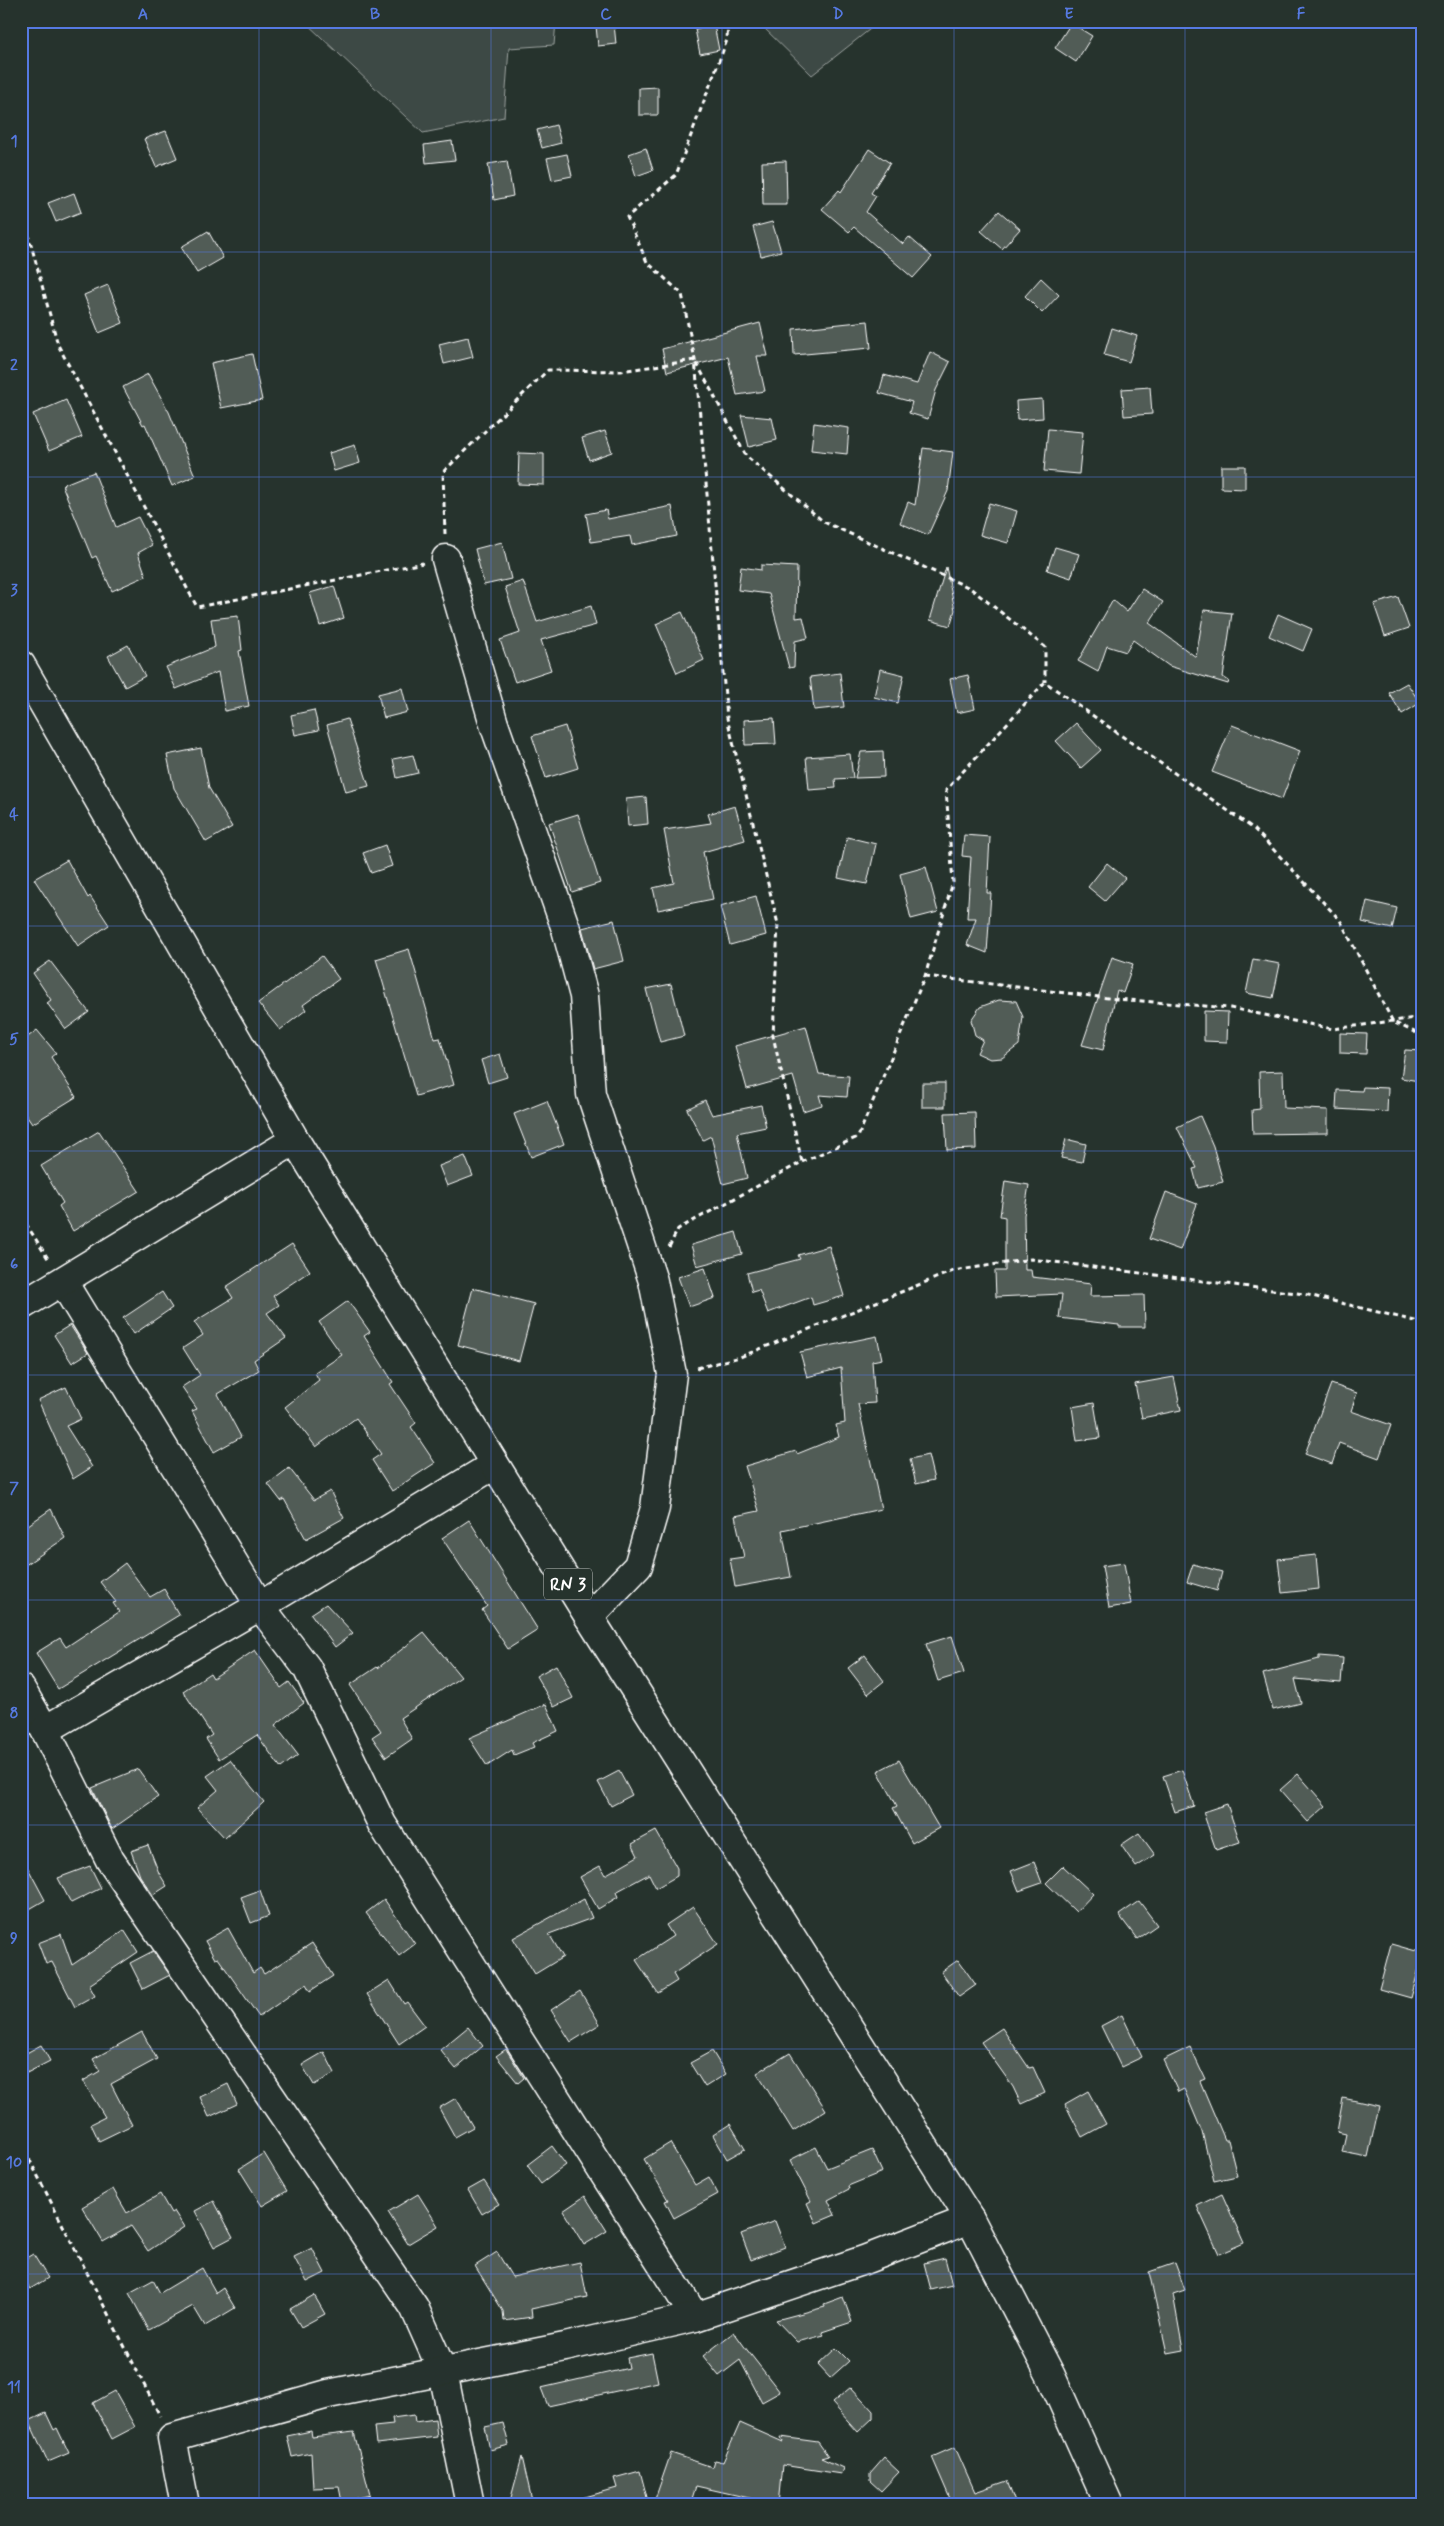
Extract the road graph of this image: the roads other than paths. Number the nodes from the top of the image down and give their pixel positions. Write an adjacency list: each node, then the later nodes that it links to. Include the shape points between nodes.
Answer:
1 (446, 559): 8 (street, via 494,724 566,929 584,996 592,1094 653,1281 672,1374 656,1508 638,1566)
2 (21, 665): 3 (street, RN 3)
3 (295, 1140): 4 (street); 6 (street, RN 3)
4 (63, 1282): 5 (street); 7 (street)
5 (21, 1306)
6 (494, 1465): 7 (street); 8 (street, RN 3)
7 (260, 1606): 10 (street); 12 (street, via 307,1668 382,1824)
8 (589, 1617): 11 (street, RN 3)
9 (21, 1689): 10 (street)
10 (45, 1730): 13 (street, via 110,1860 414,2307)
11 (970, 2219): 12 (street, via 864,2260); 16 (street, RN 3, via 1051,2376)
12 (695, 2317): 13 (street)
13 (443, 2372): 14 (street, via 328,2394 172,2438); 15 (street)
14 (185, 2505)
15 (470, 2505)
16 (1108, 2505)

